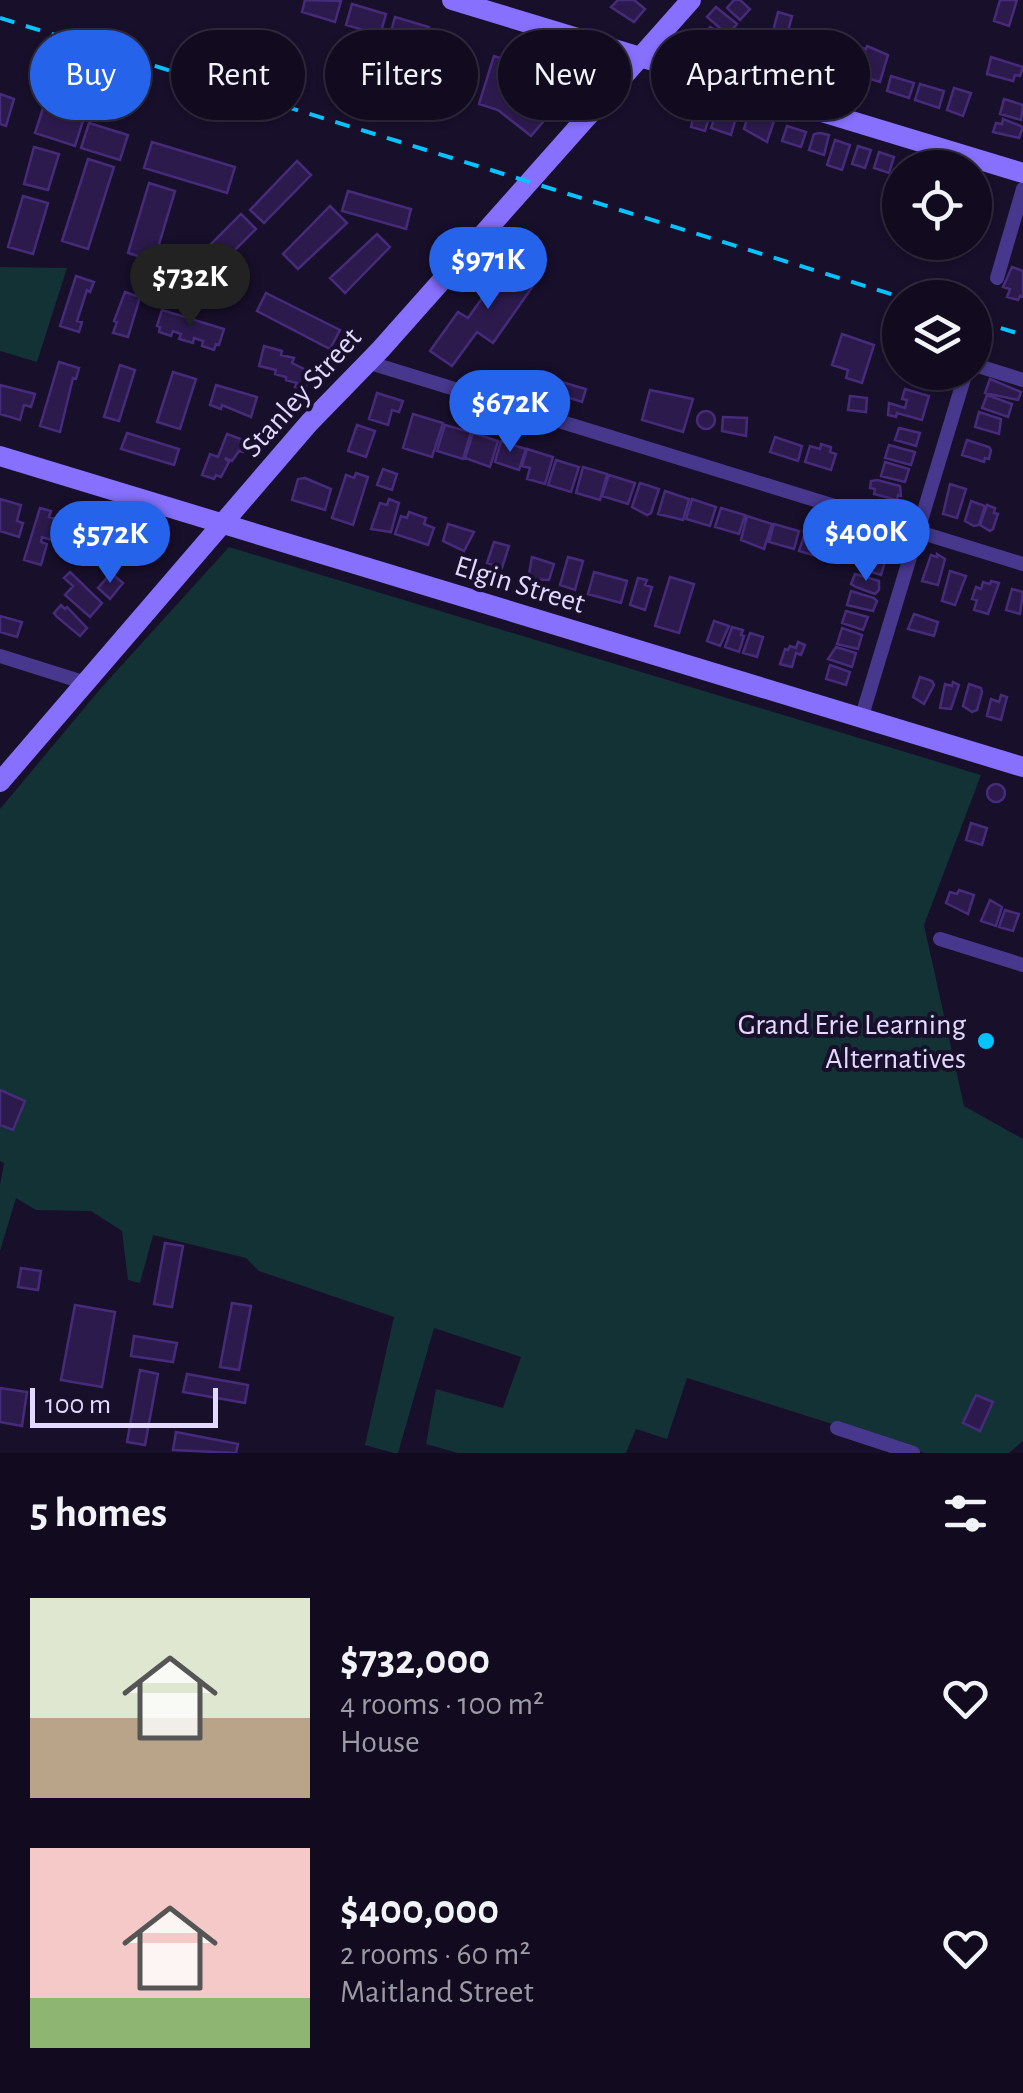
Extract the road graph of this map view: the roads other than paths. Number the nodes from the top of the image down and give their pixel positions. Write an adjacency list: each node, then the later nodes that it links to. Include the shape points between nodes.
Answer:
1 (452, 0): 3 (street)
2 (690, 0): 3 (street, Stanley Street)
3 (640, 59): 4 (street); 7 (street, Stanley Street)
4 (1023, 174)
5 (1023, 189): 6 (street)
6 (997, 278)
7 (367, 362): 12 (street, Stanley Street); 13 (street)
8 (992, 371): 9 (street)
9 (1023, 380)
10 (961, 390): 13 (street)
11 (0, 456): 12 (street, Elgin Street)
12 (222, 525): 16 (street, Stanley Street); 17 (street, Elgin Street)
13 (918, 533): 14 (street); 17 (street)
14 (1023, 564)
15 (0, 656): 16 (street)
16 (86, 683): 19 (street, Stanley Street)
17 (861, 719): 18 (street, Elgin Street)
18 (1023, 767)
19 (0, 782)
20 (940, 939): 21 (street)
21 (1023, 964)
22 (836, 1428): 23 (street)
23 (913, 1453)

